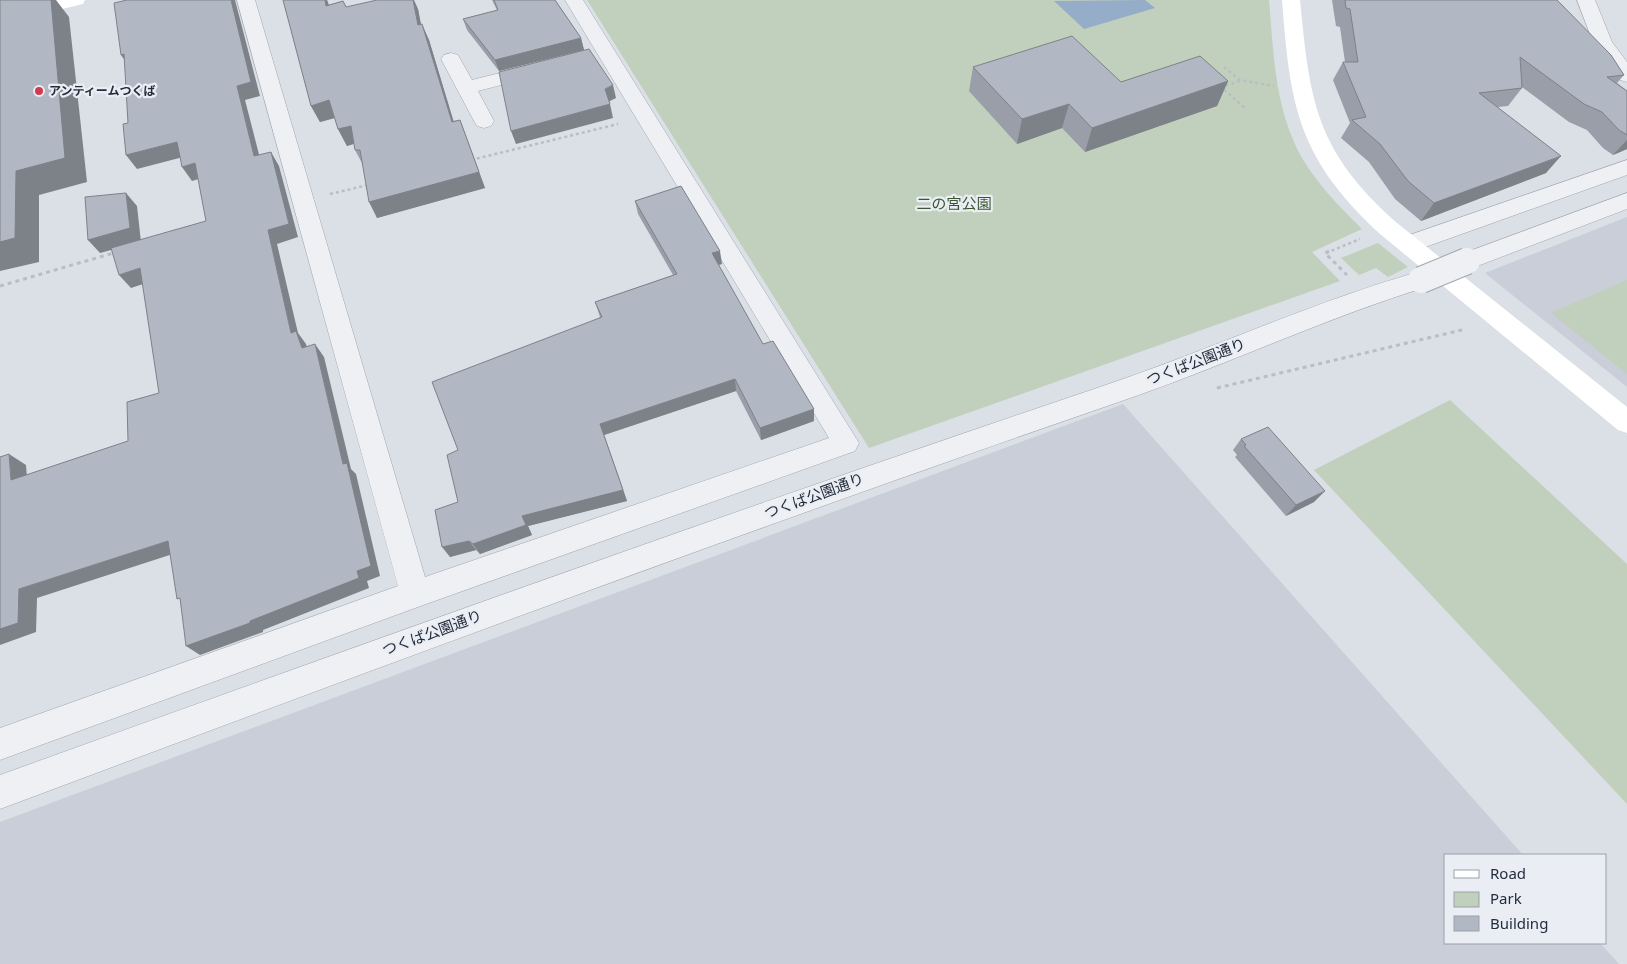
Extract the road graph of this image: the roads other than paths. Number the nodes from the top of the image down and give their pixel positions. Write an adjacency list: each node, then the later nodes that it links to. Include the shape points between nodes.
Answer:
1 (76, 0): 6 (street)
2 (246, 0): 16 (street)
3 (574, 0): 16 (street, via 596,54 846,443)
4 (1290, 0): 14 (street, via 1300,89 1326,157 1353,193)
5 (1586, 0): 9 (street, via 1603,42)
6 (0, 18)
7 (451, 59): 10 (street)
8 (550, 66): 10 (street)
9 (1627, 76)
10 (466, 88): 11 (street)
11 (484, 121)
12 (1627, 167): 14 (street)
13 (1627, 201): 18 (street, つくば公園通り, bridge, via 1421,280 1369,295 1148,381 893,468)
14 (1409, 244): 15 (street)
15 (1627, 422)
16 (415, 594): 17 (street)
17 (0, 744)
18 (0, 792)

